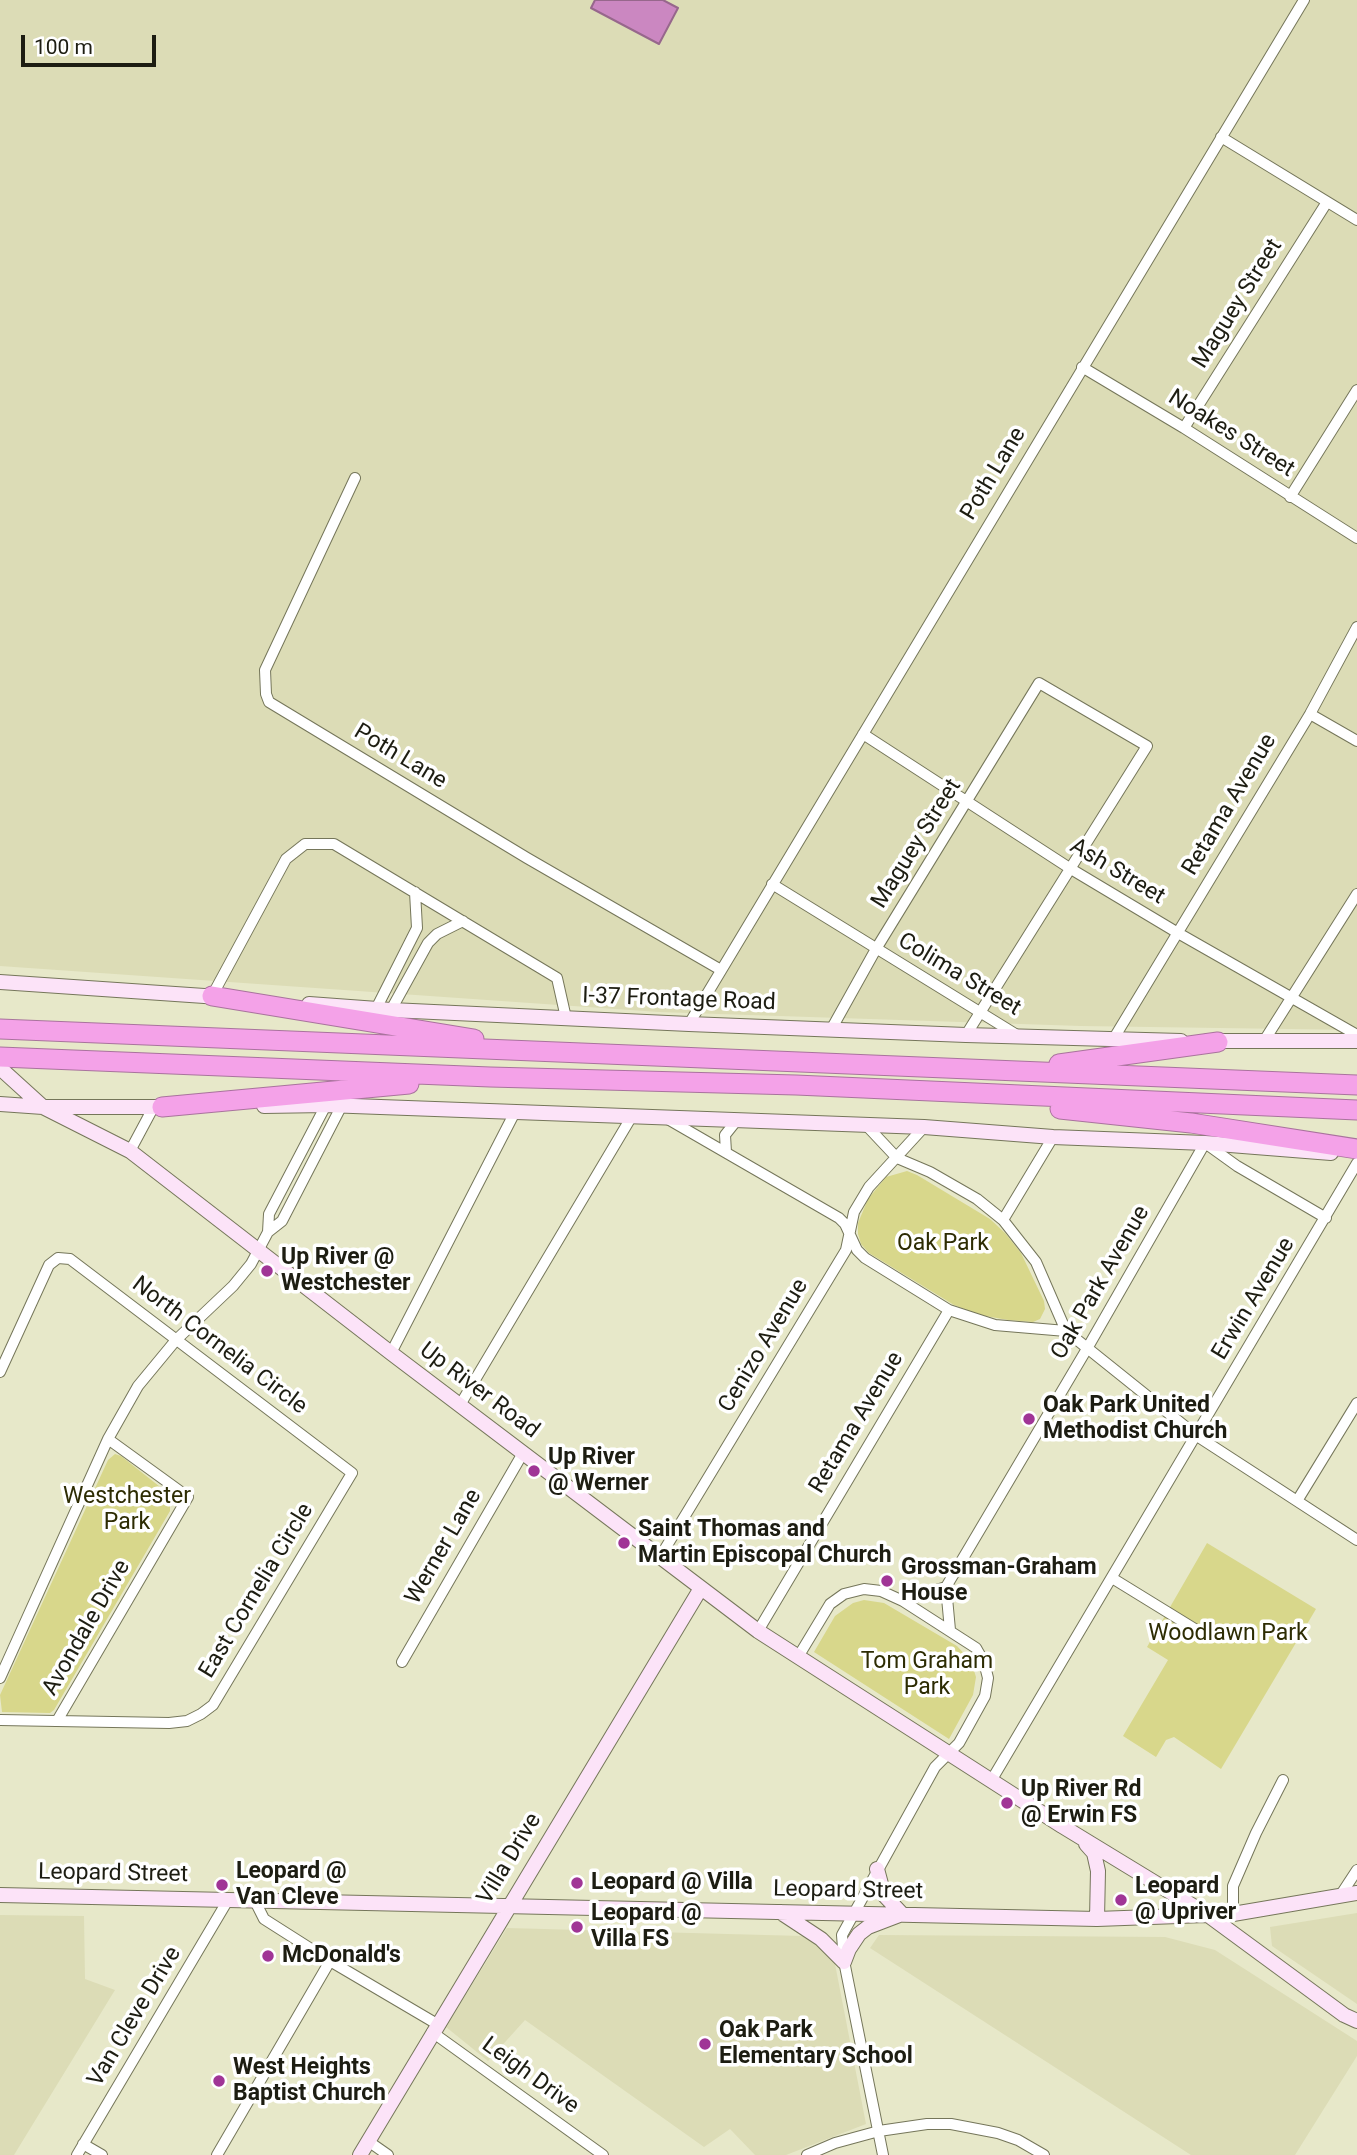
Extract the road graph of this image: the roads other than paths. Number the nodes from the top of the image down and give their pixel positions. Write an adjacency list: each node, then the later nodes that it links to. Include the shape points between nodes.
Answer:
1 (1304, 0): 2 (street, Poth Lane)
2 (1220, 137): 3 (street); 5 (street, Poth Lane)
3 (1327, 202): 4 (street); 7 (street, Maguey Street)
4 (1357, 220)
5 (1082, 367): 7 (street, Noakes Street); 13 (street, Poth Lane)
6 (1357, 390): 9 (street)
7 (1184, 428): 9 (street, Noakes Street)
8 (355, 478): 25 (street, Poth Lane, via 265,670 269,702)
9 (1290, 497): 10 (street, Noakes Street)
10 (1357, 538)
11 (1357, 627): 12 (street, Retama Avenue)
12 (1310, 713): 14 (street); 21 (street, Retama Avenue)
13 (863, 734): 15 (street, Ash Street); 17 (street, Poth Lane)
14 (1357, 741)
15 (967, 802): 16 (street, Ash Street); 16 (street, Maguey Street, via 1039,683 1147,746); 23 (street, Maguey Street)
16 (1071, 869): 21 (street, Ash Street); 31 (street)
17 (772, 884): 23 (street, Colima Street); 25 (street, Poth Lane)
18 (415, 892): 20 (street); 22 (street, via 418,920); 27 (street, via 334,844 305,844 286,859)
19 (1357, 894): 28 (street)
20 (463, 922): 24 (street, via 437,934); 32 (street, via 557,978)
21 (1178, 933): 28 (street, Ash Street); 39 (street, Retama Avenue)
22 (408, 946): 24 (street); 29 (street)
23 (876, 949): 31 (street, Colima Street); 34 (street, Maguey Street)
24 (421, 953): 30 (street)
25 (721, 970): 33 (street, Poth Lane)
26 (0, 982): 27 (main road, I-37 Frontage Road)
27 (212, 996): 29 (main road, I-37 Frontage Road); 43 (highway, via 478,1040)
28 (1291, 998): 38 (street, Ash Street); 40 (street)
29 (376, 1009): 30 (main road, I-37 Frontage Road)
30 (391, 1010): 32 (main road, I-37 Frontage Road)
31 (982, 1012): 36 (street); 37 (street, Colima Street)
32 (566, 1018): 33 (main road, I-37 Frontage Road)
33 (689, 1024): 34 (main road, I-37 Frontage Road)
34 (832, 1028): 36 (main road, I-37 Frontage Road)
35 (0, 1029): 43 (highway)
36 (966, 1035): 37 (main road, I-37 Frontage Road)
37 (1017, 1035): 39 (main road, I-37 Frontage Road)
38 (1357, 1035)
39 (1114, 1038): 42 (main road, I-37 Frontage Road)
40 (1264, 1041): 41 (main road, I-37 Frontage Road); 42 (main road, I-37 Frontage Road)
41 (1357, 1041)
42 (1218, 1042): 46 (highway)
43 (522, 1052): 46 (highway)
44 (0, 1058): 47 (highway)
45 (0, 1068): 53 (main road, Up River Road)
46 (1005, 1072): 48 (highway)
47 (490, 1077): 49 (highway); 54 (highway)
48 (1357, 1085)
49 (889, 1089): 55 (highway); 65 (highway, via 927,1098 1191,1124)
50 (0, 1104): 53 (main road)
51 (326, 1105): 52 (main road); 54 (main road); 74 (street, via 269,1214)
52 (342, 1105): 56 (main road); 74 (street, via 282,1221)
53 (43, 1107): 54 (main road); 66 (main road, Up River Road)
54 (158, 1107): 66 (street)
55 (1357, 1110)
56 (515, 1111): 57 (main road); 81 (street)
57 (632, 1116): 58 (main road); 84 (street)
58 (666, 1118): 59 (main road); 67 (street)
59 (737, 1120): 60 (main road); 67 (street, via 725,1135)
60 (866, 1125): 61 (main road); 69 (street)
61 (924, 1127): 62 (main road); 69 (street, Cenizo Avenue)
62 (1053, 1137): 63 (main road); 73 (street)
63 (1205, 1143): 64 (main road); 71 (street); 80 (street, Oak Park Avenue)
64 (1242, 1146): 68 (main road); 71 (street)
65 (1357, 1149)
66 (130, 1151): 76 (main road, Up River Road)
67 (726, 1153): 75 (street, via 839,1218)
68 (1357, 1155)
69 (897, 1158): 73 (street, via 977,1199); 75 (street, Cenizo Avenue, via 869,1187 854,1212)
70 (1357, 1163): 72 (street, Erwin Avenue)
71 (1237, 1166): 72 (street)
72 (1326, 1218): 85 (street, Erwin Avenue)
73 (1003, 1220): 78 (street, via 1036,1262)
74 (268, 1232): 76 (street)
75 (849, 1234): 77 (street, via 865,1258); 91 (street, Cenizo Avenue, via 846,1250)
76 (259, 1250): 79 (street, via 233,1286); 81 (main road, Up River Road)
77 (948, 1310): 78 (street, via 995,1325); 97 (street, Retama Avenue)
78 (1066, 1331): 80 (street)
79 (176, 1340): 82 (street, North Cornelia Circle, via 70,1259 58,1258 49,1265); 86 (street, via 138,1386); 88 (street, North Cornelia Circle)
80 (1088, 1347): 85 (street); 93 (street, Oak Park Avenue)
81 (391, 1353): 84 (main road, Up River Road)
82 (0, 1372)
83 (1357, 1402): 89 (street)
84 (460, 1405): 87 (main road, Up River Road)
85 (1197, 1436): 89 (street); 92 (street, Erwin Avenue)
86 (108, 1439): 101 (street); 103 (street, Avondale Drive, via 188,1497)
87 (523, 1453): 91 (main road, Up River Road); 100 (street, Werner Lane)
88 (352, 1472): 103 (street, East Cornelia Circle, via 214,1704 187,1721 169,1723)
89 (1297, 1500): 90 (street)
90 (1357, 1540)
91 (660, 1557): 94 (main road, Up River Road)
92 (1112, 1578): 98 (street); 106 (street, Erwin Avenue)
93 (946, 1587): 95 (street); 96 (street)
94 (701, 1588): 97 (main road, Up River Road); 115 (main road, Villa Drive)
95 (903, 1601): 96 (street); 99 (street, via 881,1591 844,1594 830,1604)
96 (950, 1630): 104 (street, via 976,1648 988,1678 985,1696)
97 (758, 1631): 99 (main road, Up River Road)
98 (1202, 1634)
99 (798, 1657): 104 (main road, Up River Road)
100 (402, 1662)
101 (0, 1678)
102 (0, 1720): 103 (street)
103 (58, 1721)
104 (948, 1754): 106 (main road, Up River Road); 108 (street, via 935,1767)
105 (1283, 1780): 119 (street, via 1233,1886)
106 (991, 1781): 107 (main road, Up River Road)
107 (1080, 1838): 120 (main road, Up River Road); 121 (main road, via 1094,1853 1098,1871)
108 (877, 1869): 117 (street); 118 (main road, via 884,1895)
109 (1357, 1870): 112 (street)
110 (1357, 1893): 112 (main road, Leopard Street)
111 (0, 1895): 113 (main road, Leopard Street)
112 (1340, 1896): 119 (main road, Leopard Street)
113 (229, 1900): 114 (main road, Leopard Street); 128 (street, Van Cleve Drive)
114 (255, 1901): 115 (main road, Leopard Street); 122 (street, Leigh Drive, via 264,1919)
115 (507, 1907): 116 (main road, Leopard Street); 125 (main road, Villa Drive)
116 (780, 1912): 117 (main road, Leopard Street); 123 (main road, via 821,1939)
117 (852, 1913): 118 (main road, Leopard Street); 123 (street, via 842,1935)
118 (902, 1914): 121 (main road, Leopard Street); 123 (main road, via 859,1934)
119 (1233, 1914): 120 (main road, Leopard Street)
120 (1209, 1916): 121 (main road, Leopard Street); 124 (main road, Up River Road)
121 (1097, 1919)
122 (330, 1961): 125 (street, Leigh Drive); 131 (street)
123 (844, 1962): 126 (street)
124 (1357, 2021)
125 (435, 2028): 127 (main road, Villa Drive); 134 (street, Leigh Drive)
126 (879, 2131): 135 (street); 136 (street); 137 (street, via 927,2124 975,2127 1018,2140)
127 (368, 2141): 132 (main road, Villa Drive); 133 (street)
128 (83, 2144): 129 (street, Van Cleve Drive); 130 (street)
129 (77, 2155)
130 (102, 2155)
131 (217, 2155)
132 (360, 2155)
133 (388, 2155)
134 (603, 2155)
135 (807, 2155)
136 (883, 2155)
137 (1044, 2155)

